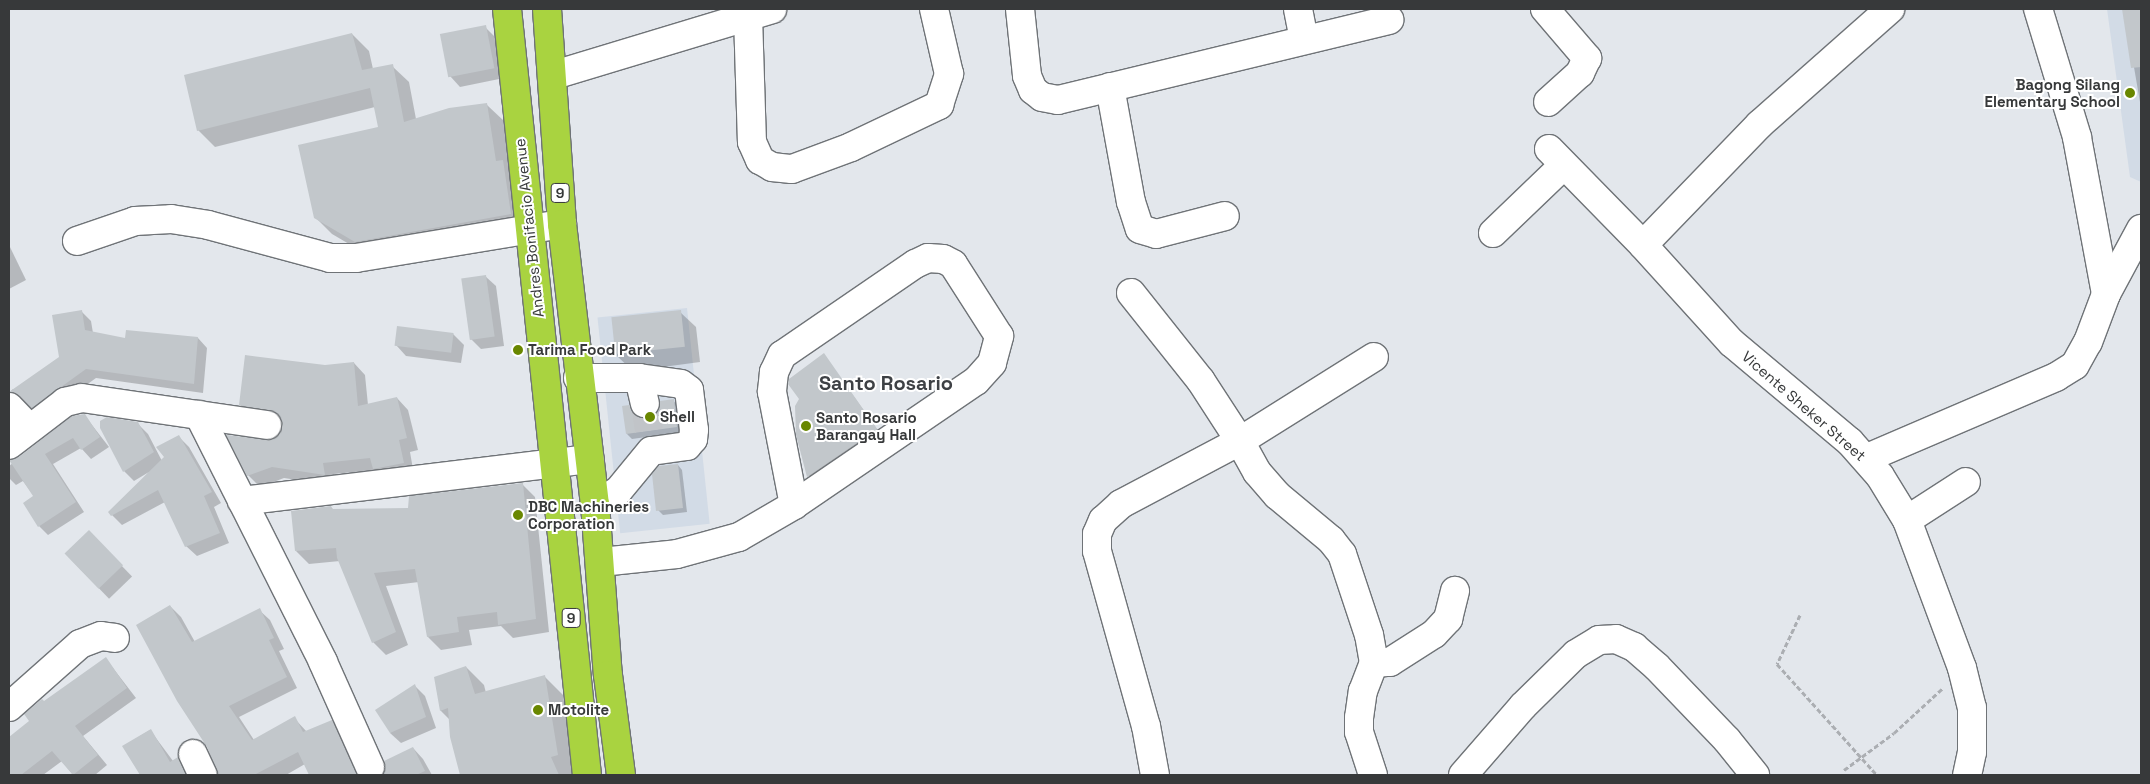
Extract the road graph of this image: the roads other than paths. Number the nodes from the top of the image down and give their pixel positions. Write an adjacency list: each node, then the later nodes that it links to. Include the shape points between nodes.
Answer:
1 (507, 9): 17 (highway, Andres Bonifacio Avenue / 9)
2 (547, 9): 12 (highway, 9)
3 (934, 9): 9 (street, via 950,74 939,105 851,147 792,169 772,167 760,160 752,142)
4 (1020, 9): 13 (street, via 1027,76 1032,90 1042,97 1058,100)
5 (1298, 9): 11 (street)
6 (1545, 9): 14 (street, via 1587,58 1580,73)
7 (1890, 9): 21 (street, via 1760,124)
8 (2038, 9): 23 (street, via 2077,138)
9 (760, 13): 12 (street)
10 (1389, 20): 11 (street)
11 (1304, 39): 13 (street)
12 (554, 75): 16 (highway, 9)
13 (1110, 87): 15 (street, via 1130,202 1140,229 1156,234)
14 (1548, 102)
15 (1224, 216)
16 (562, 224): 17 (street); 25 (highway, 9)
17 (528, 229): 20 (street, via 356,258 330,258 208,225 171,219 135,222); 33 (highway, Andres Bonifacio Avenue / 9)
18 (2141, 229): 23 (street)
19 (1493, 233): 21 (street, Vicente Sheker Street, via 1557,157)
20 (76, 241)
21 (1643, 245): 31 (street, Vicente Sheker Street, via 1732,343)
22 (1131, 293): 30 (street, via 1201,381)
23 (2106, 294): 31 (street, via 2088,342 2075,365)
24 (1374, 356): 30 (street)
25 (578, 378): 32 (highway, 9); 36 (street, via 642,390 668,380 689,390 693,439 687,446 650,441 618,491)
26 (9, 408): 29 (street)
27 (199, 416): 28 (street); 29 (street, via 82,398 65,402); 35 (street)
28 (267, 425)
29 (19, 436)
30 (1240, 441): 42 (street, via 1257,472 1277,495 1331,540 1342,554 1369,635); 47 (street, via 1121,504 1103,520 1097,534 1097,551 1146,726)
31 (1867, 458): 38 (street, Vicente Sheker Street)
32 (589, 459): 33 (street); 36 (highway, 9)
33 (555, 462): 35 (street); 45 (highway, Andres Bonifacio Avenue / 9)
34 (1966, 482): 38 (street)
35 (242, 501): 44 (street, via 323,662)
36 (595, 504): 39 (highway, 9)
37 (794, 505): 37 (street, via 976,381 992,363 999,336 953,264 943,259 928,258 915,264 782,355 774,372 772,392); 39 (street, via 739,537 677,554)
38 (1907, 520): 51 (street, Vicente Sheker Street, via 1962,668 1972,708 1972,752)
39 (601, 562): 46 (highway, 9, via 608,676)
40 (1455, 591): 42 (street, via 1448,619 1434,634 1390,662)
41 (115, 638): 43 (street, via 101,636 80,644)
42 (1374, 663): 48 (street, via 1363,691 1359,718 1359,732)
43 (9, 707)
44 (370, 767)
45 (587, 775)
46 (621, 775)
47 (1155, 775)
48 (1373, 775)
49 (1463, 775): 50 (street, via 1523,706 1576,654 1600,640 1616,639 1634,647 1657,667 1728,740)
50 (1755, 775)
51 (1967, 775)

